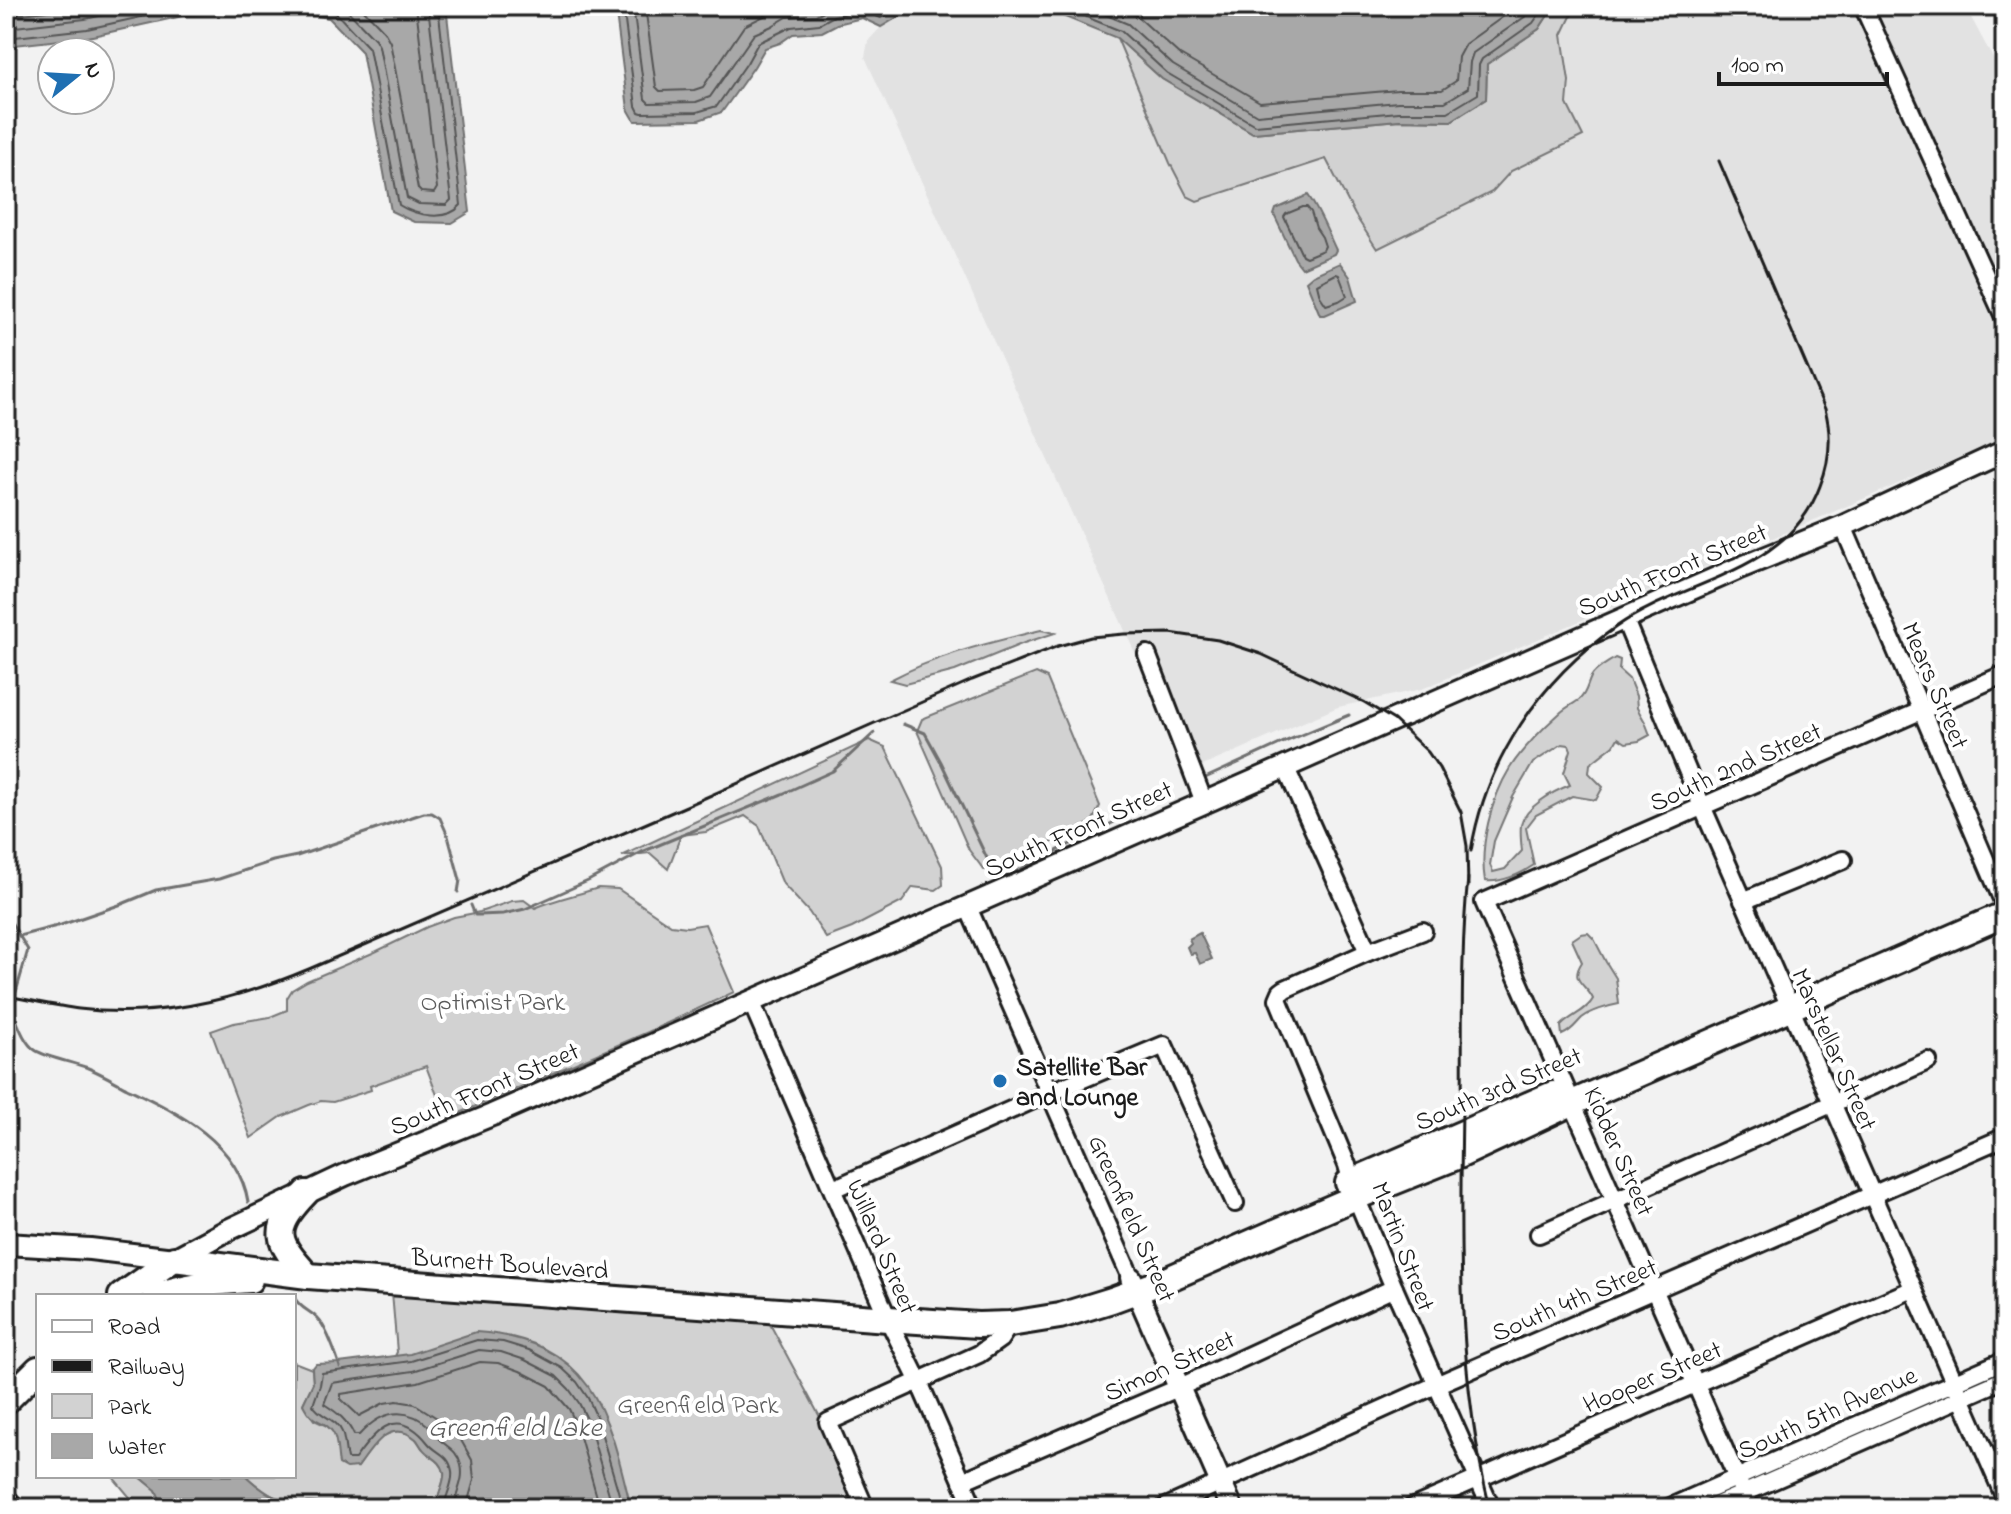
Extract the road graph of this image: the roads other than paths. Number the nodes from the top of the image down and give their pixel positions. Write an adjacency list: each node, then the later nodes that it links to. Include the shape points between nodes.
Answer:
1 (1863, 6): 2 (street)
2 (2005, 319)
3 (2005, 451): 4 (main road, South Front Street)
4 (1843, 526): 5 (main road, South Front Street); 8 (street, Mears Street)
5 (1624, 618): 9 (main road, South Front Street); 11 (street, Marstellar Street)
6 (1147, 654): 10 (street)
7 (2005, 674): 8 (street, South 2nd Street)
8 (1920, 711): 11 (street, South 2nd Street); 15 (street, Mears Street)
9 (1285, 766): 10 (main road, South Front Street); 18 (street)
10 (1204, 802): 16 (main road, South Front Street)
11 (1702, 806): 13 (street, Marstellar Street); 14 (street, South 2nd Street)
12 (1843, 860): 13 (street)
13 (1743, 901): 19 (street, Marstellar Street)
14 (1484, 902): 23 (street, Kidder Street)
15 (2004, 903): 19 (highway, South 3rd Street)
16 (967, 905): 20 (main road, South Front Street); 22 (street, Greenfield Street)
17 (1423, 931): 18 (street)
18 (1368, 952): 27 (street, Martin Street, via 1285,989 1278,999)
19 (1787, 1000): 23 (highway, South 3rd Street); 24 (street, Marstellar Street)
20 (751, 1001): 26 (street, Willard Street); 28 (main road, South Front Street)
21 (1928, 1061): 24 (street)
22 (1049, 1093): 26 (street); 31 (street, via 1164,1045); 36 (street, Greenfield Street)
23 (1569, 1096): 27 (highway, South 3rd Street, via 1461,1155); 30 (street, Kidder Street)
24 (1832, 1103): 29 (street, Marstellar Street); 30 (street)
25 (2005, 1137): 29 (street, South 4th Street)
26 (833, 1189): 42 (street, Willard Street)
27 (1355, 1189): 36 (highway, South 3rd Street); 37 (street, Martin Street)
28 (306, 1193): 34 (main road, South Front Street); 35 (highway, via 288,1211 281,1238)
29 (1873, 1196): 38 (street, Marstellar Street); 39 (street, South 4th Street)
30 (1615, 1200): 32 (street); 39 (street, Kidder Street)
31 (1235, 1203)
32 (1539, 1234)
33 (6, 1244): 34 (main road, Burnett Boulevard)
34 (174, 1259): 35 (highway, Burnett Boulevard); 40 (highway)
35 (308, 1276): 41 (highway, via 210,1282); 42 (highway, Burnett Boulevard)
36 (1134, 1285): 43 (highway, South 3rd Street, via 1060,1316); 50 (main road, Greenfield Street)
37 (1394, 1288): 49 (street, Martin Street); 50 (street, Simon Street)
38 (1913, 1289): 48 (street, Hooper Street); 51 (street, Marstellar Street)
39 (1654, 1290): 48 (street, Kidder Street); 49 (street, South 4th Street)
40 (124, 1294)
41 (161, 1294)
42 (888, 1319): 43 (highway, Burnett Boulevard); 47 (street, Willard Street)
43 (1010, 1324): 47 (street, via 979,1354)
44 (2005, 1360): 51 (street, South 5th Avenue)
45 (36, 1371): 52 (highway)
46 (2005, 1379): 51 (street, South 5th Avenue)
47 (919, 1382): 54 (street, Willard Street); 60 (street, via 828,1422)
48 (1695, 1384): 53 (street, Hooper Street); 56 (street, Kidder Street)
49 (1436, 1385): 53 (street, Martin Street); 55 (street, South 4th Street)
50 (1178, 1388): 54 (street, Simon Street); 55 (main road, Greenfield Street)
51 (1958, 1390): 56 (street, South 5th Avenue); 58 (street, Marstellar Street)
52 (6, 1401)
53 (1477, 1478): 64 (street, Hooper Street); 65 (street, Martin Street)
54 (962, 1481): 61 (street, Willard Street)
55 (1221, 1483): 62 (street, South 4th Street); 63 (main road, Greenfield Street)
56 (1743, 1493): 66 (street, South 5th Avenue); 67 (street, South 5th Avenue)
57 (6, 1497): 59 (street)
58 (2005, 1498)
59 (16, 1508)
60 (865, 1508)
61 (974, 1508)
62 (1164, 1508)
63 (1232, 1508)
64 (1411, 1508)
65 (1491, 1508)
66 (1668, 1508)
67 (1710, 1508)

